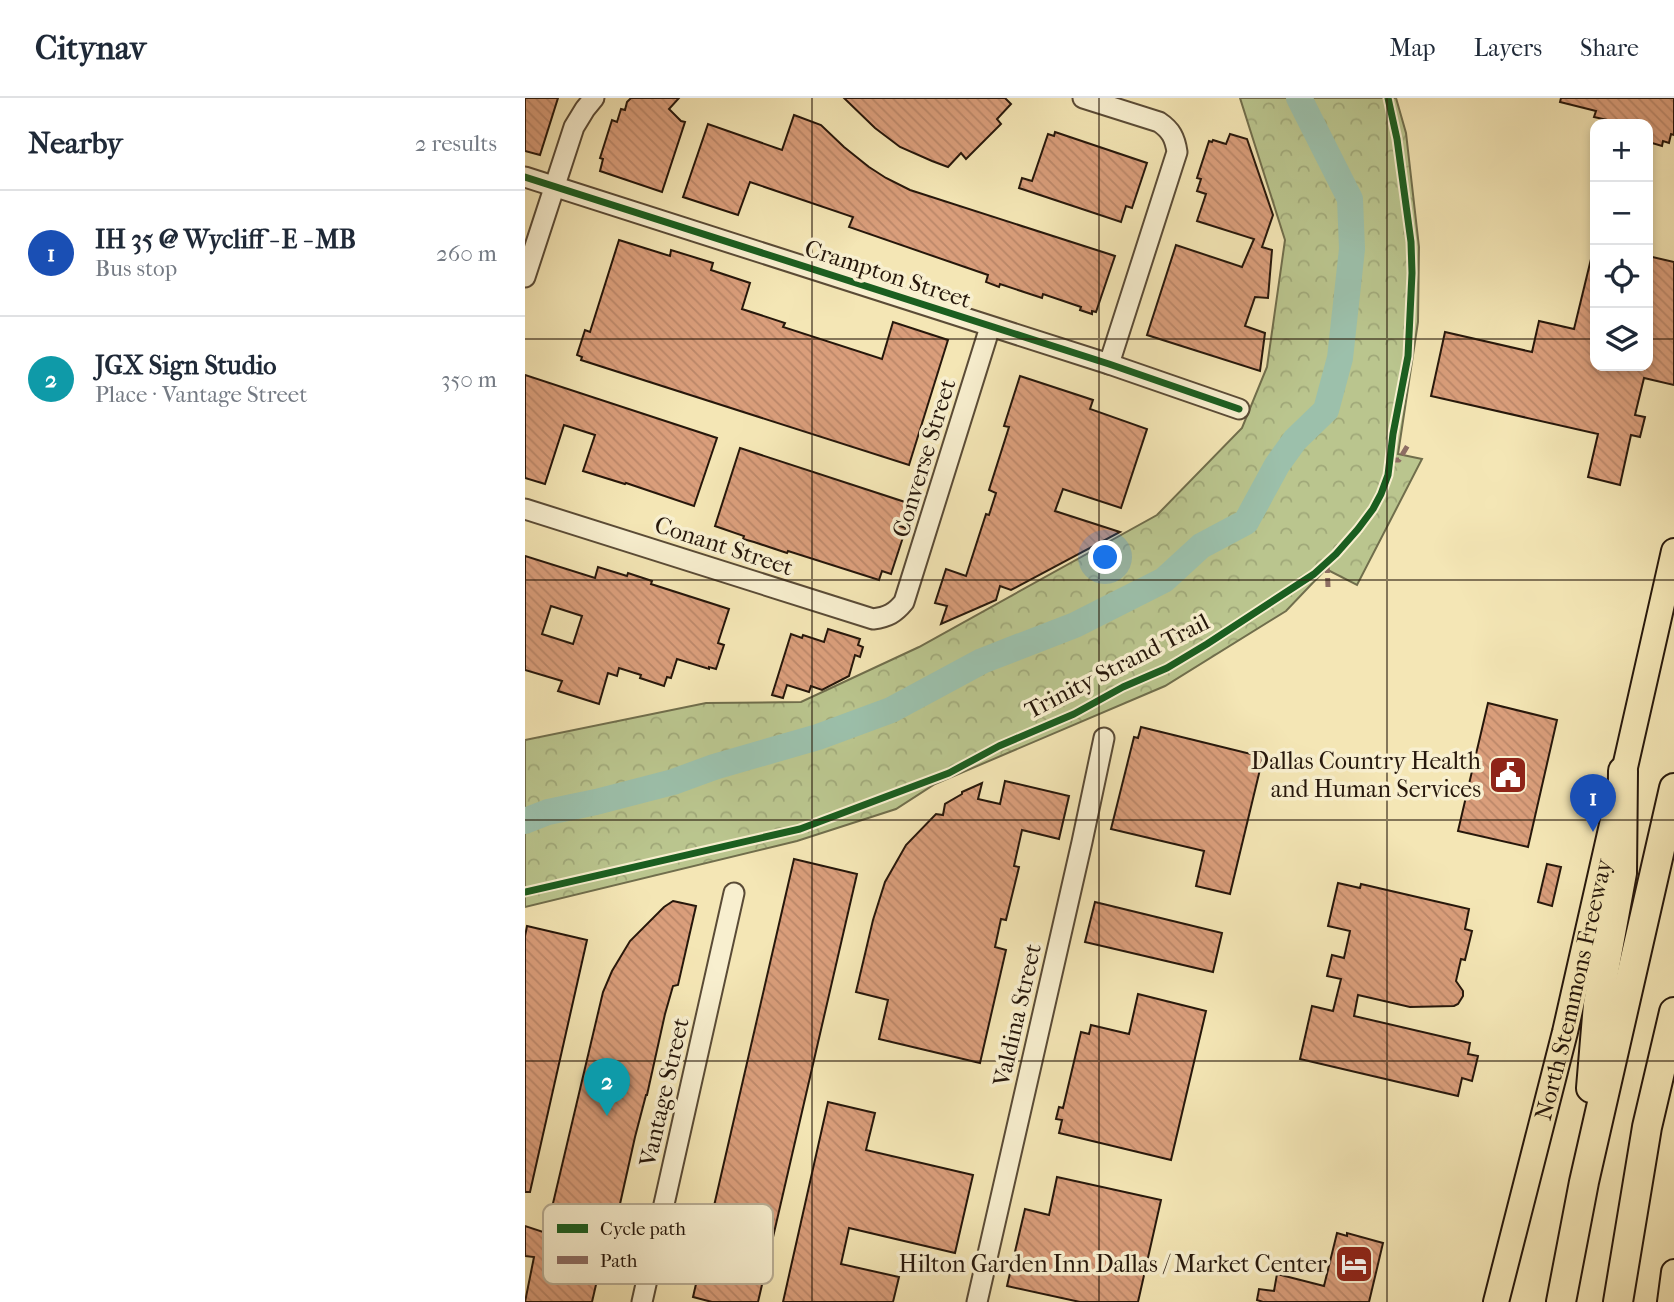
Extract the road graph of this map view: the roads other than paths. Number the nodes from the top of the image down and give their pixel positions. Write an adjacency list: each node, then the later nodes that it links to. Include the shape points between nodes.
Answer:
1 (594, 98): 4 (street, via 574,127)
2 (1083, 98): 7 (street, via 1160,122 1170,129 1177,152)
3 (525, 177): 4 (street, Crampton Street)
4 (555, 187): 5 (street); 6 (street, Crampton Street)
5 (525, 277)
6 (990, 327): 7 (street, Crampton Street); 11 (street, Converse Street)
7 (1109, 364): 8 (street, Crampton Street)
8 (1239, 409)
9 (525, 509): 11 (street, Conant Street, via 873,619 886,618)
10 (1674, 551): 13 (main road, North Stemmons Freeway)
11 (904, 602)
12 (1104, 738): 24 (street, Valdina Street)
13 (1623, 771): 19 (highway, via 1622,873 1598,1004); 25 (main road, North Stemmons Freeway, via 1565,1032)
14 (1674, 788): 19 (highway)
15 (734, 893): 20 (street, Vantage Street)
16 (1674, 1012): 18 (highway)
17 (1674, 1088): 18 (highway)
18 (1647, 1127): 27 (highway)
19 (1584, 1182): 26 (highway)
20 (664, 1204)
21 (1674, 1272): 28 (main road)
22 (646, 1284): 23 (street, Vantage Street)
23 (642, 1302)
24 (977, 1302)
25 (1496, 1302)
26 (1561, 1302)
27 (1618, 1302)
28 (1670, 1302)

